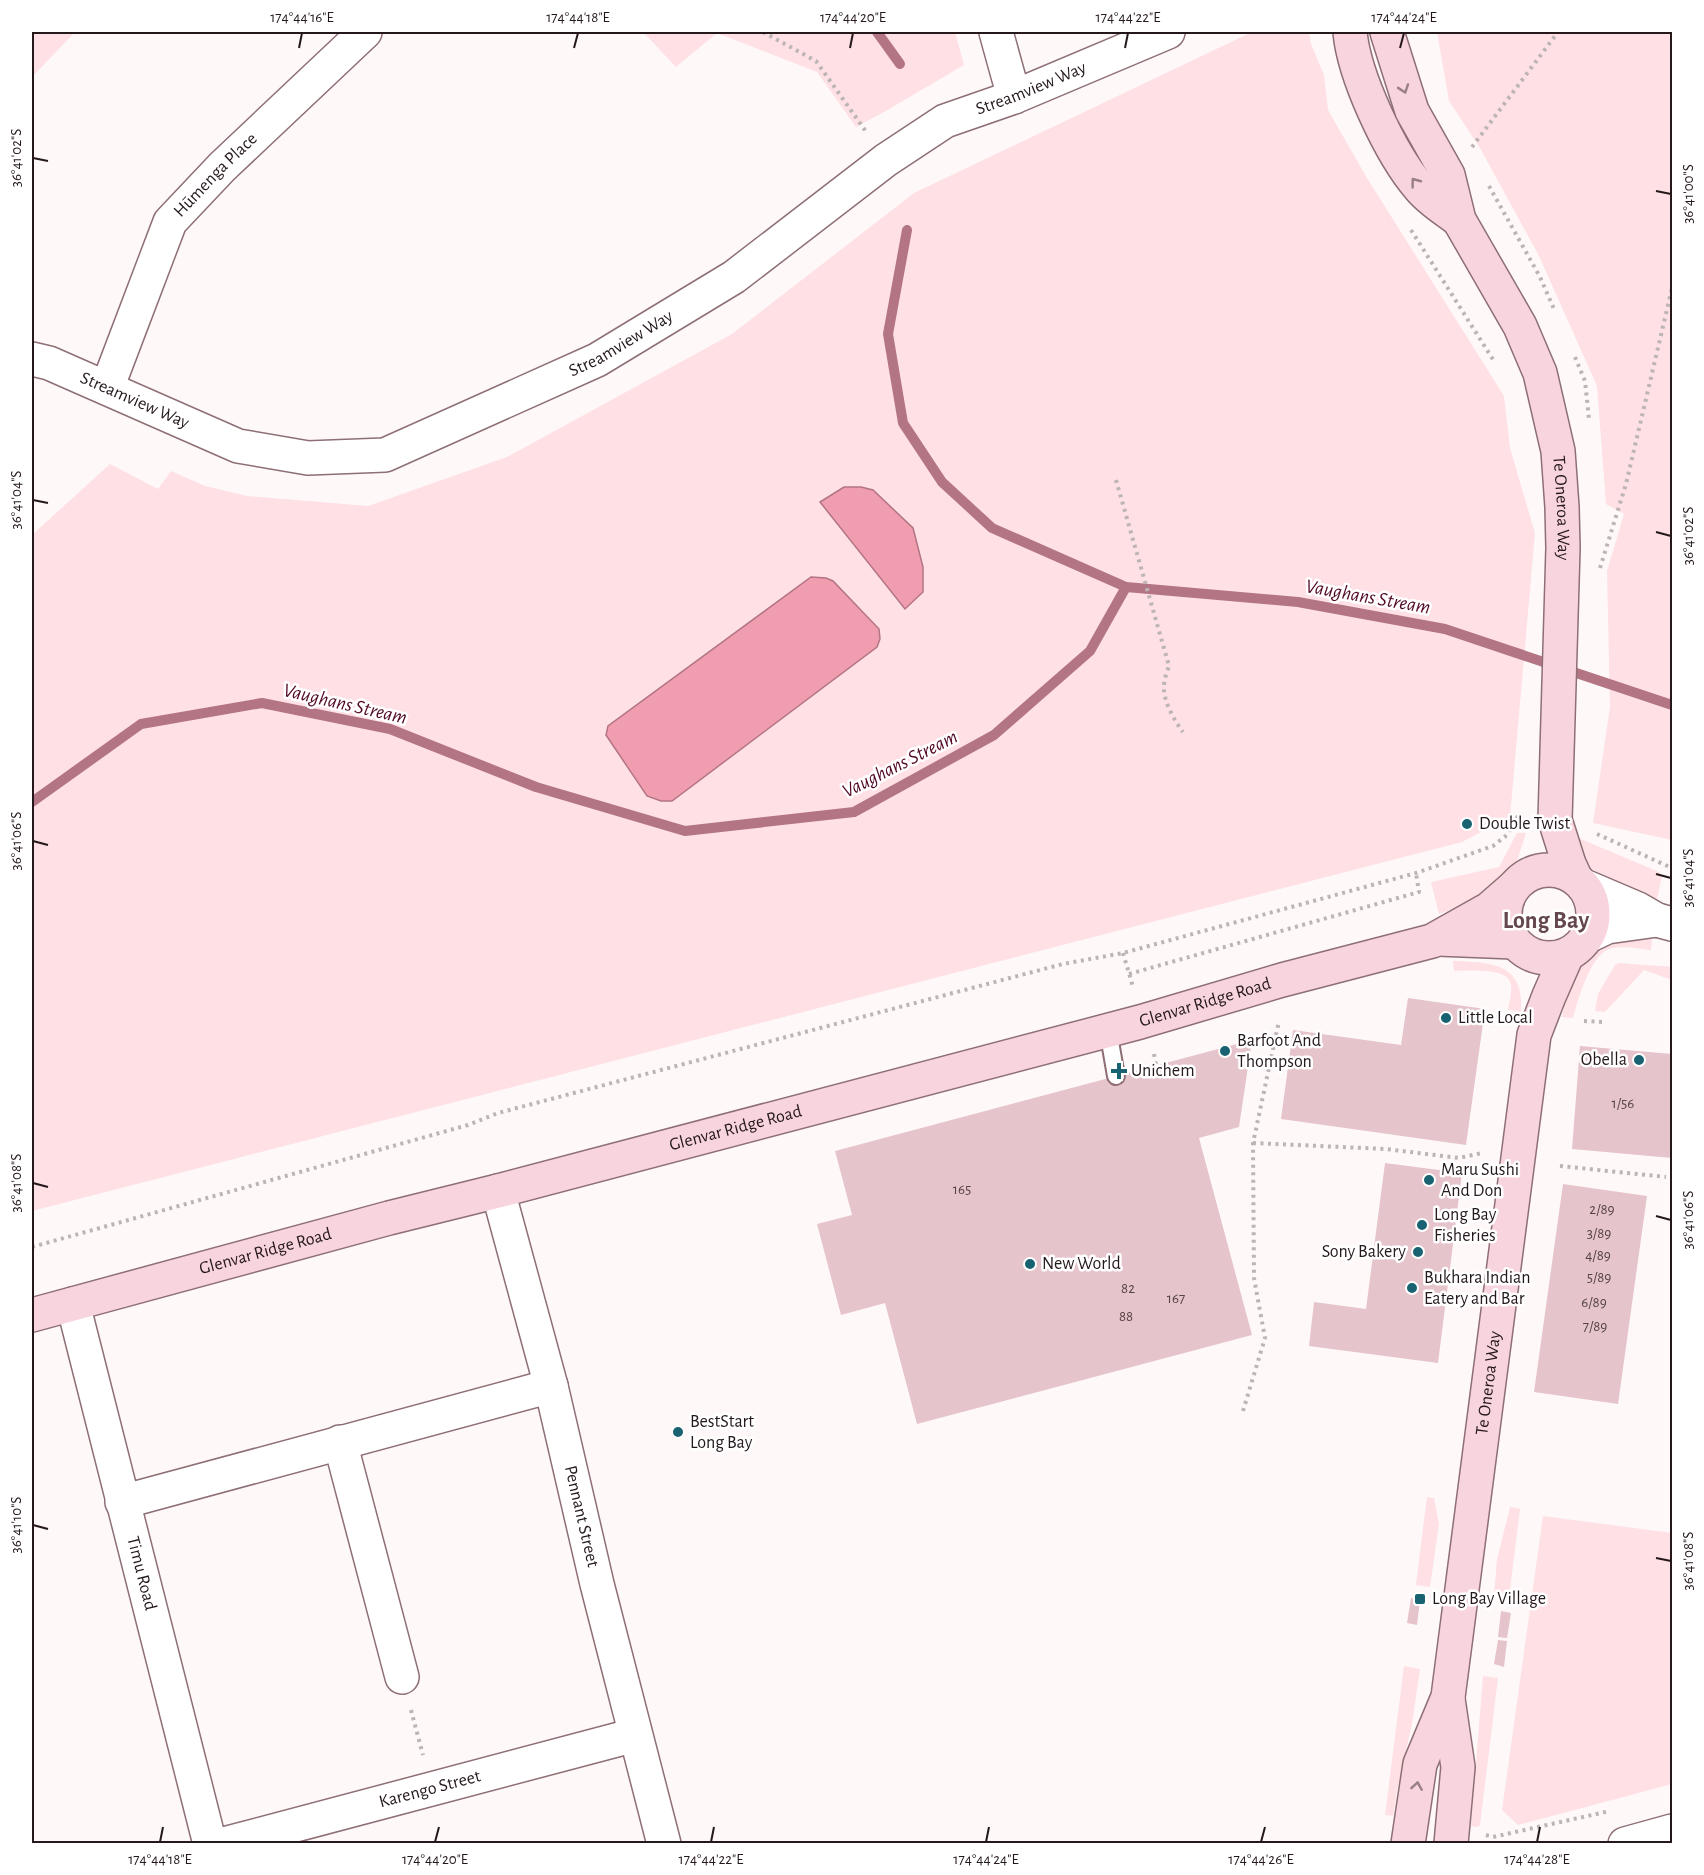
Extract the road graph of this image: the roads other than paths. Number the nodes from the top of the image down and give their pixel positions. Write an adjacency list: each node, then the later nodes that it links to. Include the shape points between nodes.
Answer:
1 (366, 32): 9 (street, Hūmenga Place, via 222,167 171,222)
2 (996, 32): 6 (street)
3 (1167, 32): 6 (street, Streamview Way)
4 (1350, 32): 7 (street, Te Oneroa Way, one-way to 4, via 1421,189 1396,157 1357,68)
5 (1387, 32): 7 (street, Te Oneroa Way, one-way to 7, via 1412,111 1448,175)
6 (1014, 97): 9 (street, Streamview Way, via 945,122 886,160 734,277 597,360 386,454 308,458 238,446)
7 (1459, 220): 10 (street, Te Oneroa Way, via 1520,326 1540,373 1558,451 1563,548)
8 (32, 359): 9 (street, Streamview Way)
9 (107, 388)
10 (1555, 820): 11 (street, Te Oneroa Way); 12 (street, Te Oneroa Way, via 1569,864)
11 (1524, 880): 12 (street, via 1548,870 1562,871); 14 (street, Glenvar Ridge Road, via 1490,909); 15 (street, Te Oneroa Way, via 1507,900 1505,915 1507,929)
12 (1580, 882): 13 (street); 16 (street, Te Oneroa Way, via 1594,911 1593,924)
13 (1665, 922): 16 (street, via 1607,927)
14 (1438, 939): 15 (street, Glenvar Ridge Road); 17 (street, Glenvar Ridge Road)
15 (1518, 945): 16 (street, via 1544,958); 18 (street, Te Oneroa Way, via 1527,970)
16 (1578, 945): 18 (street, Te Oneroa Way)
17 (1108, 1030): 19 (lane); 20 (street, Glenvar Ridge Road)
18 (1534, 1035): 27 (street, Te Oneroa Way)
19 (1116, 1076)
20 (498, 1191): 21 (street, Glenvar Ridge Road); 23 (street, Pennant Street)
21 (73, 1304): 22 (street, Glenvar Ridge Road); 25 (street, Timu Road)
22 (32, 1315)
23 (550, 1386): 24 (street); 28 (street, Pennant Street)
24 (340, 1442): 25 (street); 26 (street)
25 (122, 1502): 32 (street, Timu Road)
26 (402, 1677)
27 (1448, 1697): 30 (street, Te Oneroa Way); 35 (street, Te Oneroa Way, one-way to 27, via 1420,1764)
28 (635, 1735): 33 (street, Karengo Street); 34 (street, Pennant Street)
29 (1672, 1831): 31 (street)
30 (1464, 1838)
31 (1634, 1842)
32 (210, 1844)
33 (224, 1844)
34 (664, 1844)
35 (1408, 1844)

